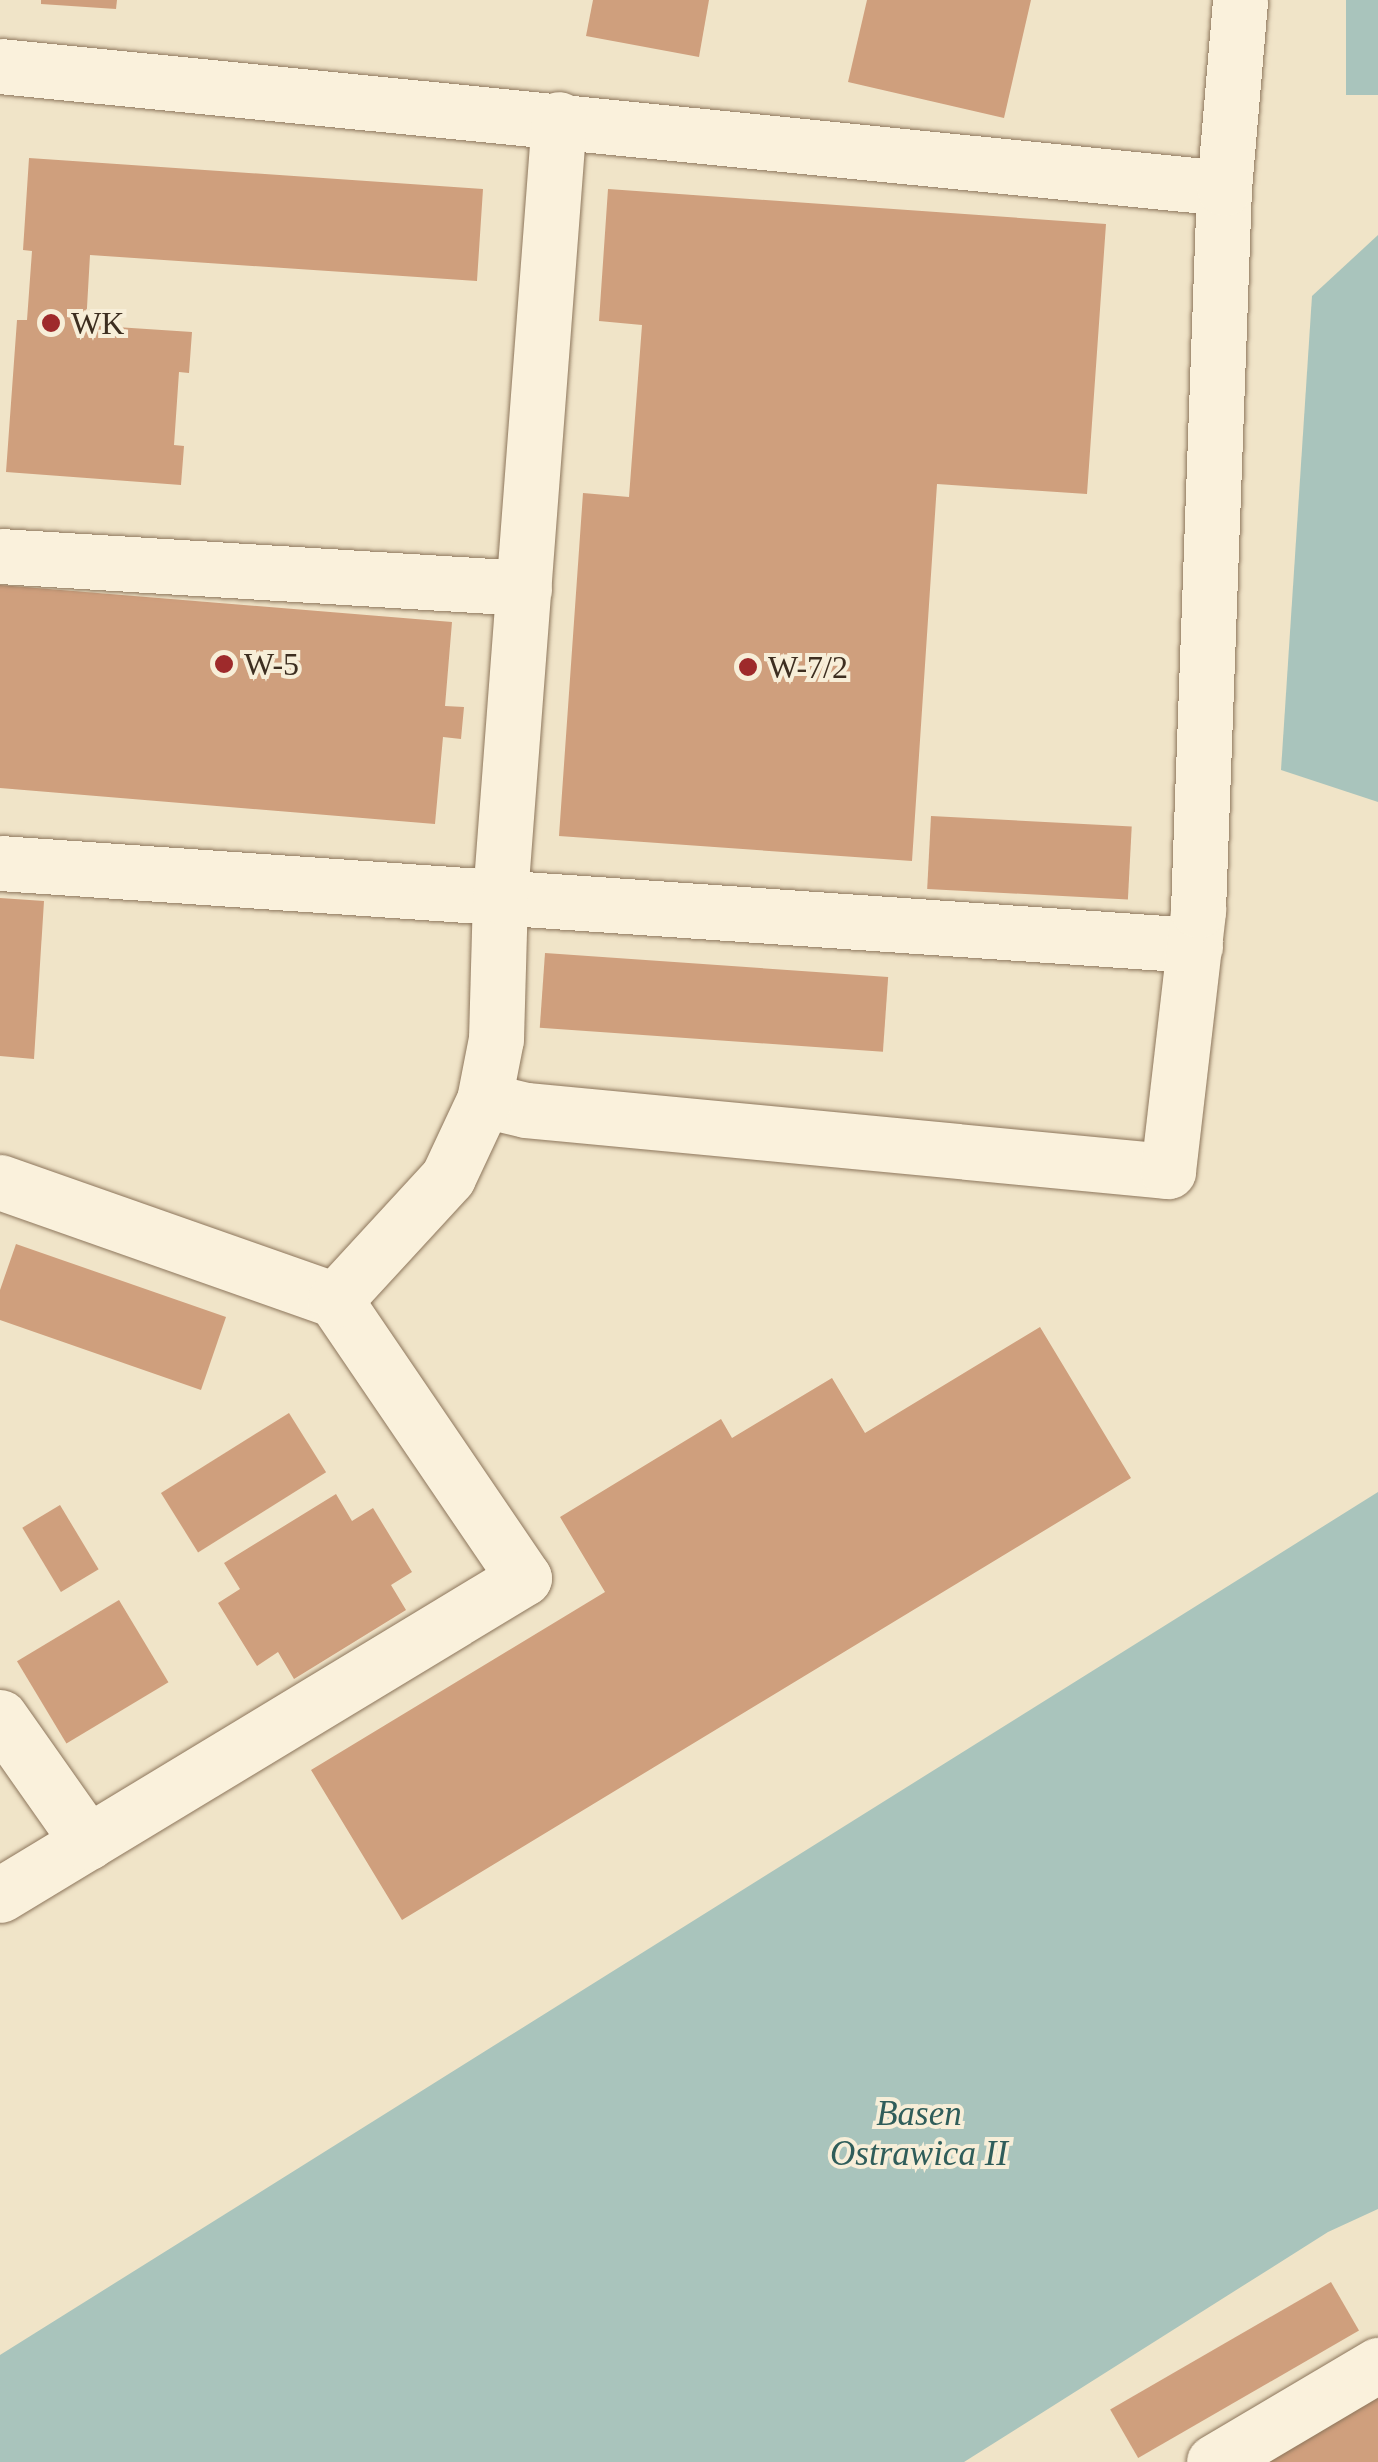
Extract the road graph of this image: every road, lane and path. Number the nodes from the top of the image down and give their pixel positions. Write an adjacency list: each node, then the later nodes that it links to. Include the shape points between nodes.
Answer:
1 (1240, 0): 4 (lane)
2 (0, 66): 3 (lane)
3 (560, 119): 4 (lane); 6 (lane)
4 (1224, 188): 9 (lane)
5 (0, 556): 6 (lane)
6 (524, 588): 8 (lane)
7 (0, 862): 8 (lane)
8 (500, 896): 9 (lane); 10 (lane, via 496,1040)
9 (1195, 945): 10 (lane, via 1168,1171 526,1110)
10 (484, 1100): 12 (lane, via 448,1177)
11 (0, 1182): 12 (lane)
12 (335, 1300): 14 (lane, via 524,1578)
13 (0, 1717): 14 (lane)
14 (88, 1842): 15 (lane)
15 (0, 1895)
16 (1378, 2365): 17 (lane)
17 (1214, 2462)

